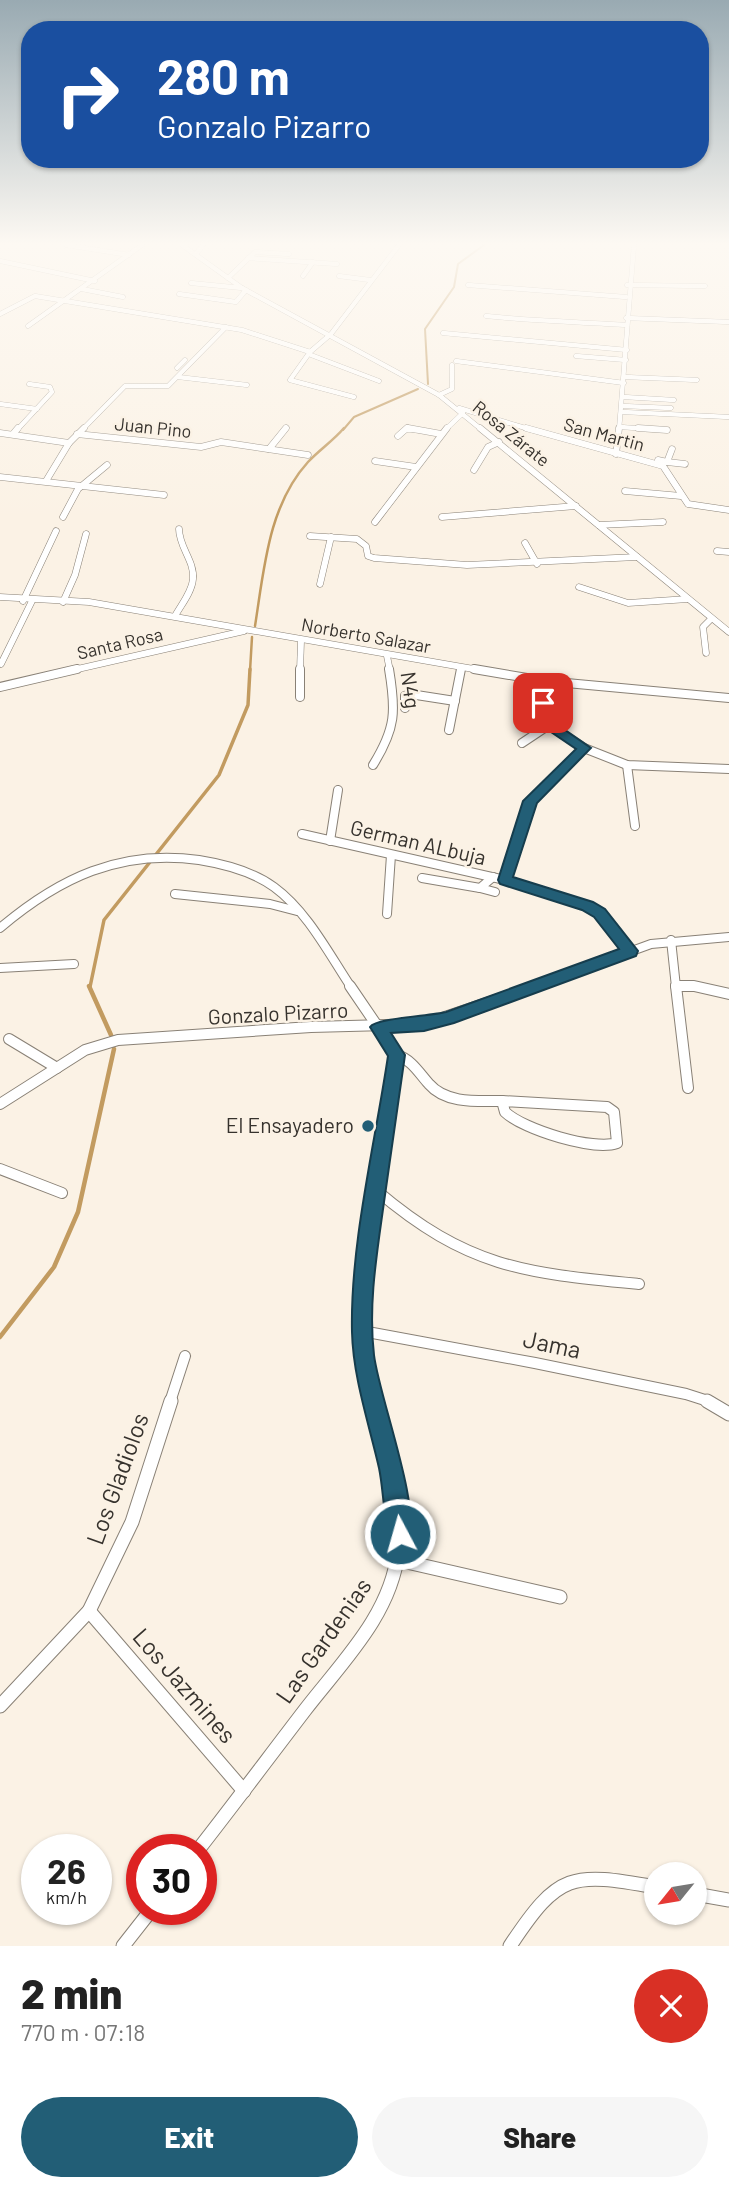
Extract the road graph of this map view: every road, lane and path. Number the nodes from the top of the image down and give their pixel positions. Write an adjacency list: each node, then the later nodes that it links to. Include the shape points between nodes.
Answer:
1 (218, 336): 12 (street)
2 (255, 336): 8 (street)
3 (329, 336): 8 (street)
4 (334, 336): 19 (street, Rosa Zárate)
5 (473, 336): 7 (street)
6 (627, 336): 7 (street)
7 (627, 350): 10 (street)
8 (312, 353): 16 (street); 20 (street, via 290,380)
9 (576, 356): 10 (street)
10 (626, 360): 14 (street)
11 (181, 364): 12 (street)
12 (189, 366): 13 (street)
13 (178, 377): 18 (street); 35 (street, via 165,388 125,386)
14 (624, 380): 15 (street); 19 (street, via 454,363 452,388); 21 (street)
15 (697, 380)
16 (379, 381)
17 (29, 384): 26 (street, via 53,390)
18 (247, 385)
19 (439, 395): 24 (street, Rosa Zárate)
20 (354, 397)
21 (624, 397): 22 (street); 27 (street)
22 (674, 400)
23 (0, 404): 26 (street)
24 (454, 406): 28 (street, Rosa Zárate); 43 (street, San Martin)
25 (671, 408): 27 (street)
26 (37, 409): 34 (street)
27 (623, 409): 29 (street); 31 (street)
28 (463, 413): 36 (street); 38 (street, Rosa Zárate)
29 (729, 417)
30 (286, 428): 40 (street)
31 (620, 428): 32 (street); 43 (street)
32 (667, 430)
33 (0, 433): 34 (street)
34 (13, 434): 39 (street)
35 (77, 434): 39 (street); 40 (street, Juan Pino)
36 (441, 434): 37 (street, via 405,429); 50 (street)
37 (398, 436)
38 (499, 442): 51 (street, via 488,447); 58 (street, Rosa Zárate)
39 (69, 443): 53 (street)
40 (269, 449): 44 (street, Juan Pino)
41 (672, 449): 47 (street)
42 (632, 451): 45 (street)
43 (616, 454): 45 (street, San Martin)
44 (308, 455)
45 (641, 458): 47 (street); 57 (street, San Martin, via 666,467)
46 (375, 461): 50 (street)
47 (667, 462): 48 (street)
48 (685, 464)
49 (107, 465): 54 (street)
50 (416, 467): 62 (street)
51 (474, 471)
52 (0, 477): 53 (street)
53 (46, 481): 54 (street)
54 (81, 486): 56 (street); 60 (street)
55 (625, 491): 57 (street)
56 (164, 495)
57 (681, 496): 59 (street, via 693,506)
58 (576, 506): 61 (street); 64 (street, Rosa Zárate)
59 (729, 510)
60 (64, 517)
61 (442, 517)
62 (375, 522)
63 (663, 522): 64 (street)
64 (599, 525): 73 (street, Rosa Zárate)
65 (179, 529): 82 (street, via 177,541 194,581)
66 (56, 531): 79 (street)
67 (86, 534): 81 (street)
68 (310, 536): 69 (street)
69 (331, 537): 74 (street, via 362,541 366,553 374,558 467,565); 75 (street)
70 (526, 543): 74 (street)
71 (717, 551): 72 (street)
72 (729, 552)
73 (638, 557): 74 (street); 78 (street, Rosa Zárate)
74 (537, 564)
75 (320, 584)
76 (579, 587): 78 (street, via 628,603)
77 (0, 597): 79 (street, Norberto Salazar)
78 (688, 599): 83 (street, Rosa Zárate)
79 (23, 601): 80 (street, Norberto Salazar)
80 (32, 601): 81 (street, Norberto Salazar); 89 (street)
81 (63, 602): 82 (street, Norberto Salazar)
82 (175, 616): 84 (street, Norberto Salazar)
83 (711, 619): 85 (street, Rosa Zárate); 87 (street, via 703,628)
84 (247, 631): 86 (street, Norberto Salazar); 92 (street, Santa Rosa)
85 (729, 632)
86 (301, 641): 88 (street, Norberto Salazar); 93 (street)
87 (706, 653)
88 (387, 656): 90 (street, Norberto Salazar); 101 (street, N4g, via 397,719)
89 (1, 664)
90 (461, 668): 91 (street, Norberto Salazar); 95 (street)
91 (545, 681): 94 (street, Norberto Salazar); 97 (street, via 543,703)
92 (0, 687)
93 (300, 697)
94 (729, 698)
95 (455, 701): 96 (street, via 410,694 405,696); 98 (street)
96 (405, 708)
97 (550, 725): 99 (street); 100 (street)
98 (449, 730)
99 (522, 743)
100 (584, 748): 102 (street); 111 (street, via 530,801)
101 (373, 765)
102 (627, 765): 103 (street); 105 (street)
103 (729, 769)
104 (338, 790): 107 (street)
105 (635, 826)
106 (302, 834): 107 (street, German ALbuja)
107 (330, 841): 108 (street, German ALbuja)
108 (391, 855): 109 (street, German ALbuja); 116 (street)
109 (493, 877): 111 (street, German ALbuja); 112 (street)
110 (422, 878): 112 (street)
111 (505, 880): 120 (street, German ALbuja, via 588,906 600,913)
112 (480, 888): 113 (street)
113 (495, 892)
114 (174, 894): 115 (street)
115 (299, 911): 117 (street, via 273,887 241,870 146,856 64,879); 125 (street)
116 (387, 914)
117 (0, 928)
118 (729, 937): 119 (street, Gonzalo Pizarro)
119 (671, 940): 120 (street, Gonzalo Pizarro); 123 (street)
120 (630, 951): 125 (street, Gonzalo Pizarro, via 448,1018)
121 (74, 964): 122 (street)
122 (0, 968)
123 (676, 986): 124 (street); 129 (street)
124 (729, 994)
125 (379, 1027): 127 (street); 128 (street, Gonzalo Pizarro, via 118,1040 85,1050)
126 (9, 1039): 128 (street)
127 (397, 1055): 130 (street, via 447,1096); 133 (street, Las Gardenias)
128 (57, 1068): 131 (street, Gonzalo Pizarro)
129 (688, 1088)
130 (502, 1101): 130 (street, via 507,1115 524,1127 553,1136 617,1143 614,1112 607,1107)
131 (0, 1104)
132 (0, 1170): 134 (street)
133 (376, 1189): 135 (street, via 397,1209 496,1264 546,1275); 136 (street, Las Gardenias, via 364,1275)
134 (61, 1193)
135 (639, 1284)
136 (362, 1331): 138 (street, Jama, via 550,1365 692,1397); 139 (street, Las Gardenias, via 396,1496)
137 (185, 1356): 141 (street, Los Gladiolos, via 132,1522)
138 (729, 1414)
139 (398, 1560): 140 (street); 143 (street, Las Gardenias, via 379,1612)
140 (560, 1597)
141 (89, 1611): 142 (street, Los Gladiolos); 143 (street, Los Jazmines)
142 (0, 1706)
143 (244, 1791): 144 (street, Las Gardenias)
144 (210, 1834)
145 (644, 1885): 150 (street, via 601,1877 570,1878 548,1891)
146 (707, 1896): 147 (street)
147 (729, 1900)
148 (139, 1925): 149 (street)
149 (123, 1946)
150 (510, 1946)

